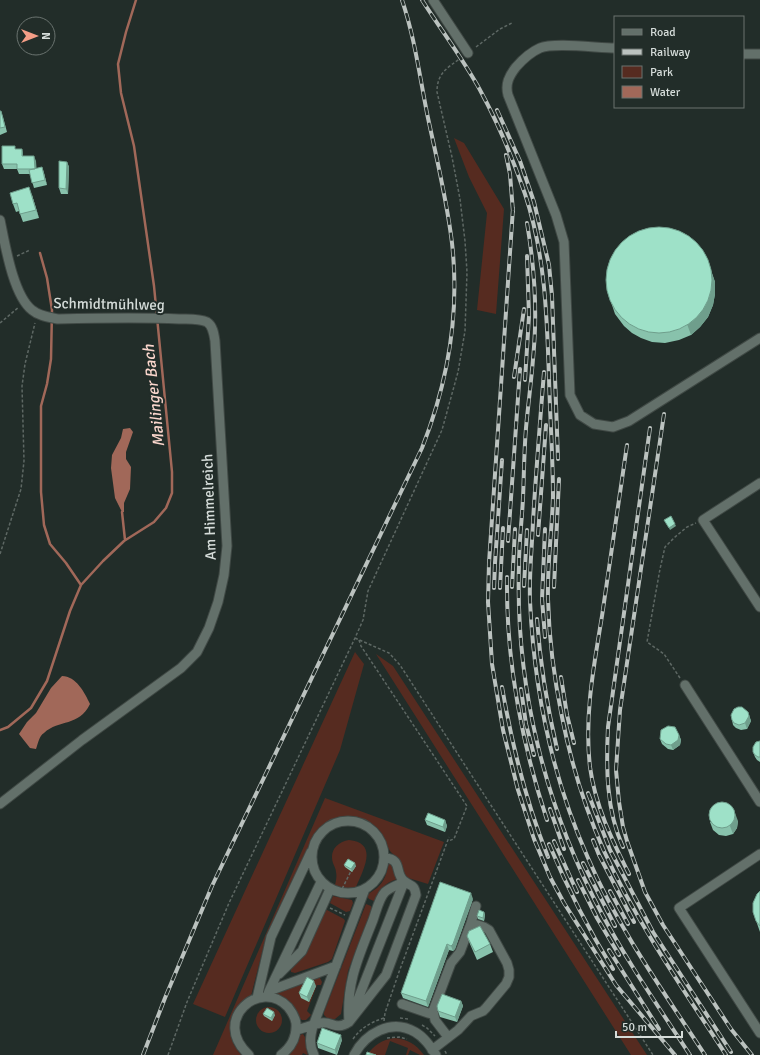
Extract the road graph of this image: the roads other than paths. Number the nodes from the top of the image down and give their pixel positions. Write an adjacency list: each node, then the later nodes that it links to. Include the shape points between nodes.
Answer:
1 (433, 0): 3 (street)
2 (614, 48): 8 (street, via 542,47 521,61 509,77 506,86 564,242 570,395 580,415 594,424 613,427 629,421)
3 (468, 53)
4 (744, 54): 5 (street)
5 (760, 54)
6 (0, 220): 7 (street, Schmidtmühlweg, via 17,286 25,302 41,315 58,319 201,320)
7 (210, 325): 13 (street, Am Himmelreich, via 214,341 226,546 224,575 209,628 197,652 181,668)
8 (760, 338)
9 (760, 483): 10 (street, via 703,520)
10 (760, 607)
11 (685, 685): 12 (street)
12 (760, 802)
13 (0, 804)
14 (312, 849): 16 (street, via 316,838 328,826 344,820 356,821 368,826 377,834); 17 (street, via 314,872); 28 (street, via 271,938)
15 (760, 854): 34 (street, via 679,908)
16 (385, 858): 18 (street, via 391,858 396,863); 20 (street, via 382,871 375,882)
17 (321, 882): 19 (street); 25 (street)
18 (404, 882): 31 (street); 31 (street, via 384,893 378,906 352,978 348,1004); 31 (street, via 415,888 416,895 386,974)
19 (330, 889): 20 (street, via 340,893 353,893); 24 (street, via 302,951)
20 (365, 889): 23 (street)
21 (476, 906): 22 (street)
22 (471, 923): 30 (street, via 460,952 451,963); 35 (street, via 487,928 492,933 507,963 509,977 486,1008 470,1016 463,1026)
23 (336, 966): 26 (street); 32 (street)
24 (282, 971): 25 (street); 26 (street)
25 (274, 979): 27 (street)
26 (291, 983): 27 (street)
27 (268, 994): 28 (street); 33 (street, via 288,1008 295,1020)
28 (257, 998): 37 (street, via 241,1009 234,1028 241,1048)
29 (402, 1004): 30 (street)
30 (433, 1014): 35 (street)
31 (349, 1022): 32 (street, via 343,1026 325,1023)
32 (313, 1026): 33 (street); 39 (street, via 310,1037)
33 (296, 1030): 38 (street, via 289,1049)
34 (760, 1033)
35 (448, 1037): 36 (street)
36 (434, 1052): 40 (street, via 423,1038 414,1032 394,1027 370,1035)
37 (249, 1055)
38 (281, 1055)
39 (314, 1055)
40 (354, 1055)

